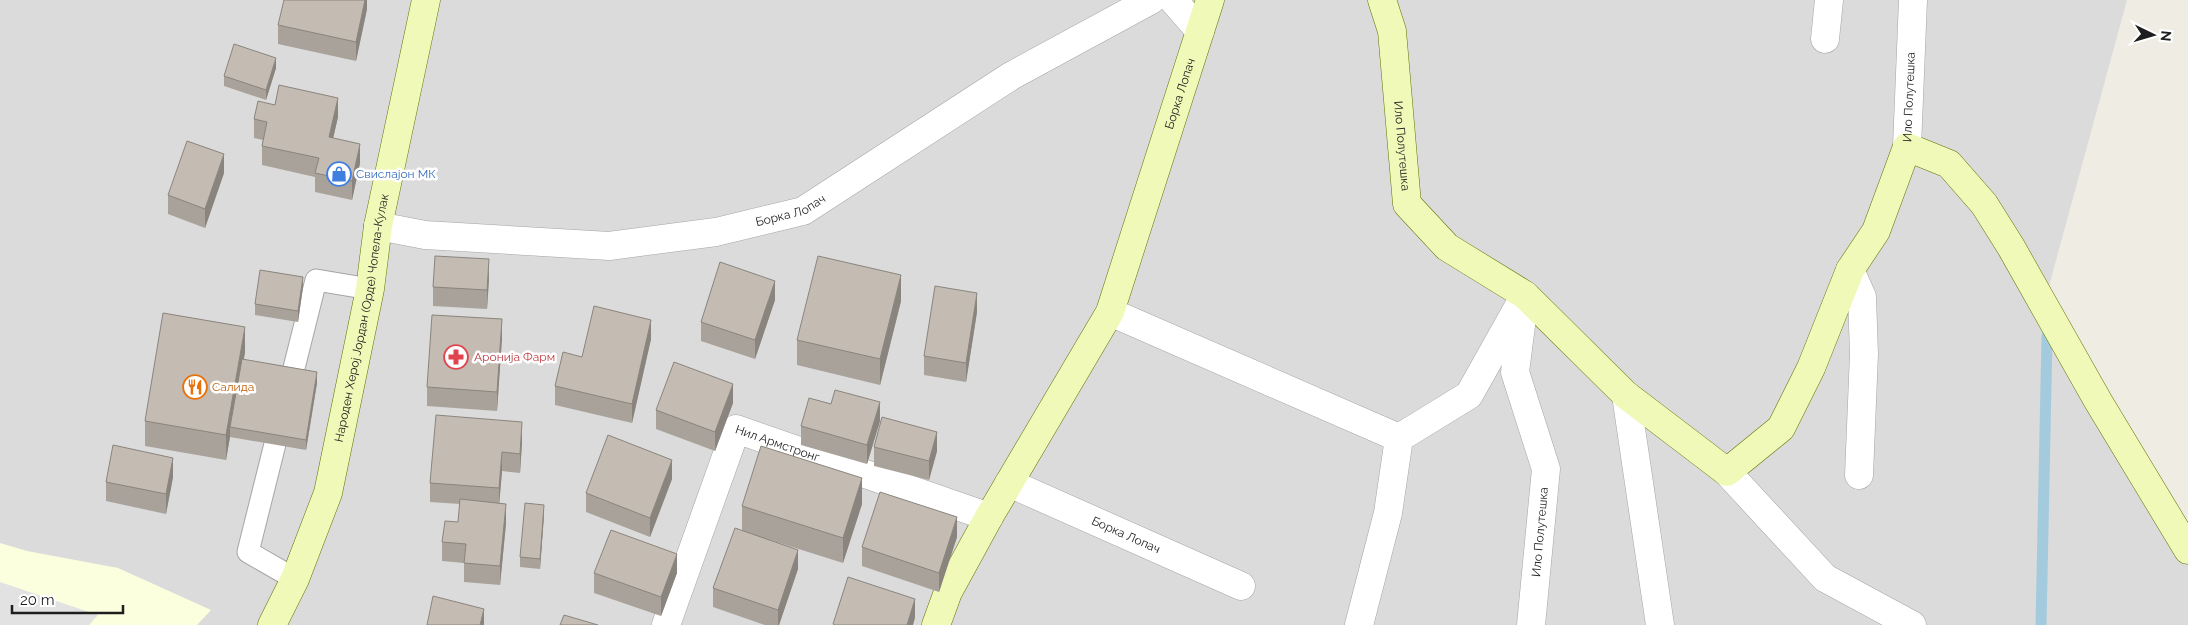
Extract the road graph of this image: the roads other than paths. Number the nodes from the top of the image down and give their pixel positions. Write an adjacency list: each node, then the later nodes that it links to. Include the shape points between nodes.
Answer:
1 (426, 0): 11 (street, Народен Херој Јордан (Орде) Чопела-Кулак)
2 (1151, 0): 11 (street, Борка Лопач, via 1011,76 803,211 716,232 609,246 425,235)
3 (1173, 0): 8 (street)
4 (1210, 0): 8 (street, Борка Лопач)
5 (1382, 0): 14 (street, Ило Полутешка, via 1392,31 1407,204 1447,247)
6 (1829, 0): 9 (street)
7 (1913, 0): 10 (street, Ило Полутешка)
8 (1200, 31): 15 (street, Борка Лопач)
9 (1825, 39)
10 (1907, 147): 12 (street, Ило Полутешка, via 1876,230); 22 (street, via 1949,164 1984,204)
11 (378, 226): 13 (street, Народен Херој Јордан (Орде) Чопела-Кулак)
12 (1850, 270): 18 (street, Ило Полутешка, via 1811,368 1781,428); 19 (street, via 1862,297)
13 (370, 289): 23 (street, Народен Херој Јордан (Орде) Чопела-Кулак, via 328,493); 23 (lane, via 316,280 313,290 248,552)
14 (1525, 294): 16 (street, Ило Полутешка); 17 (street, via 1469,395); 29 (street, Ило Полутешка, via 1515,372 1546,469)
15 (1110, 312): 17 (street); 20 (street, Борка Лопач)
16 (1626, 395): 18 (street, Ило Полутешка); 30 (street)
17 (1399, 438): 28 (street, via 1388,513)
18 (1727, 472): 31 (street, Ило Полутешка, via 1825,578)
19 (1859, 474)
20 (1009, 483): 21 (street, Борка Лопач); 24 (street, Борка Лопач)
21 (989, 517): 26 (street, Нил Армстронг, via 736,429); 27 (street, Борка Лопач, via 948,592)
22 (2188, 550)
23 (295, 579): 25 (street, Народен Херој Јордан (Орде) Чопела-Кулак)
24 (1241, 586)
25 (272, 625)
26 (666, 625)
27 (936, 625)
28 (1360, 625)
29 (1532, 625)
30 (1660, 625)
31 (1912, 625)

